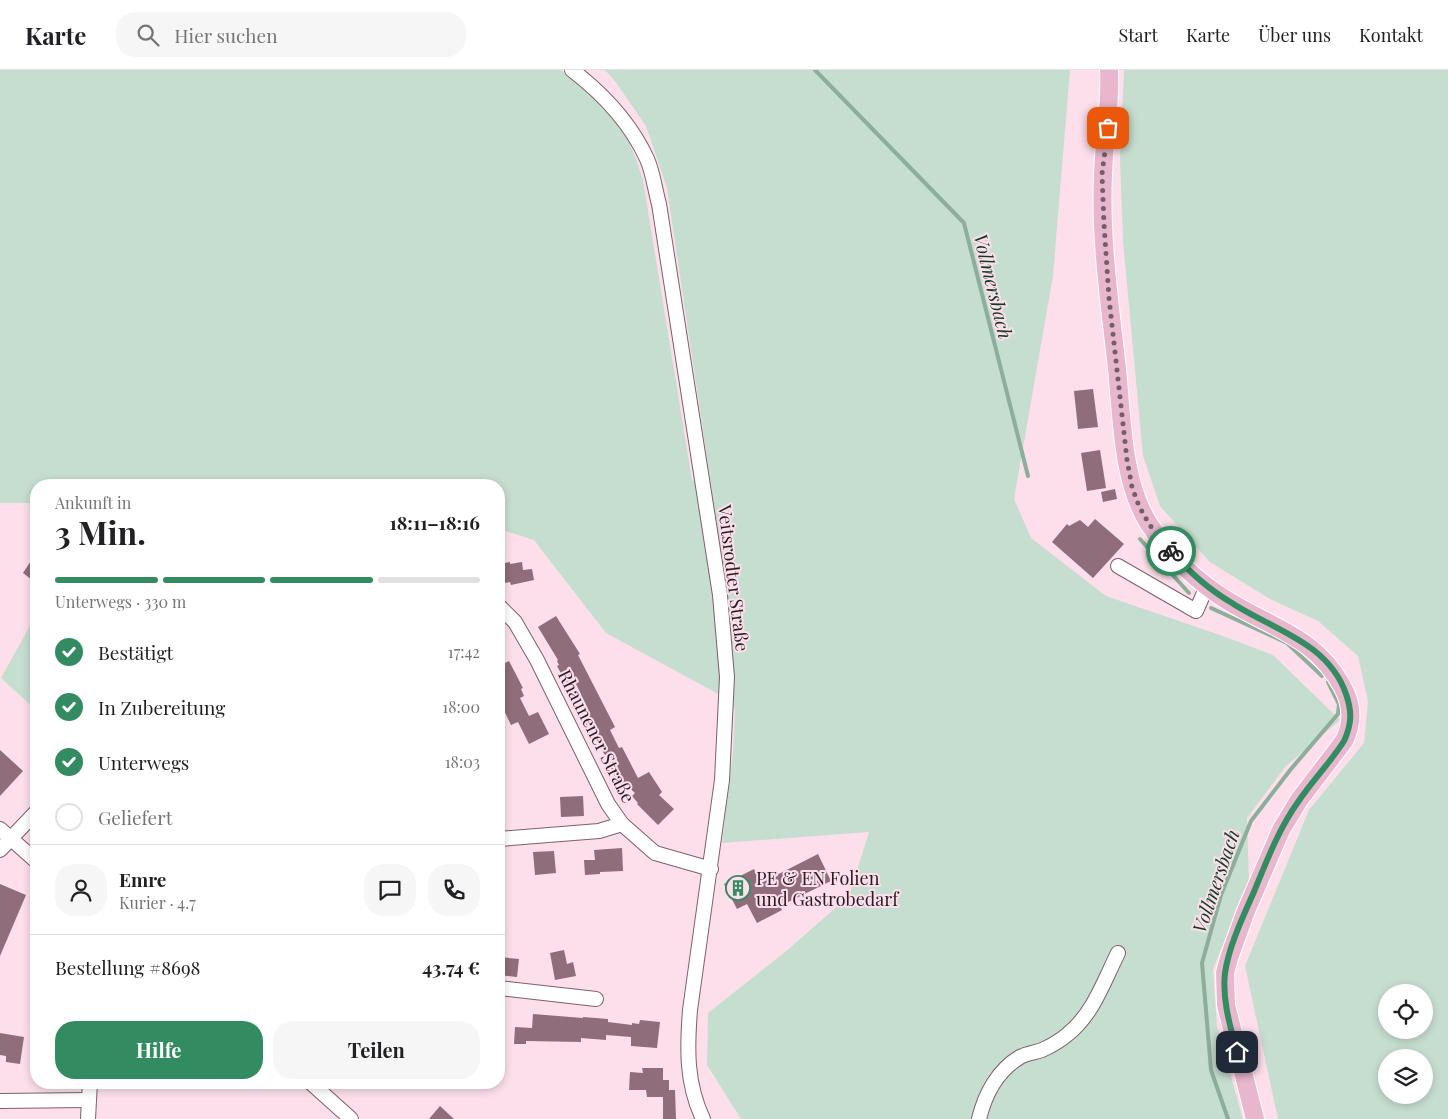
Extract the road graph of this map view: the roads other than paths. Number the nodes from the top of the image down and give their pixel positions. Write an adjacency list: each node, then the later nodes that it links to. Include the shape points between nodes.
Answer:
1 (572, 70): 13 (street, Veitsrodter Straße, via 625,121 648,160 659,204 720,595 727,677 722,780)
2 (1109, 70): 4 (main road, via 1108,128 1102,174 1104,224 1109,298 1132,487 1149,524 1182,564)
3 (1118, 566): 4 (street, via 1196,611)
4 (1207, 586): 25 (main road, via 1242,610 1302,641 1319,655 1337,676 1351,711 1349,731 1344,741 1299,800 1281,830 1246,911 1225,973 1226,1005)
5 (505, 612): 7 (street, Rhaunener Straße, via 515,622 537,660 608,804)
6 (30, 818): 9 (street)
7 (622, 824): 10 (street, via 599,831); 13 (street, Rhaunener Straße, via 655,853)
8 (0, 829): 9 (street)
9 (10, 838): 11 (street); 12 (street)
10 (505, 839)
11 (0, 850)
12 (30, 856)
13 (711, 869): 23 (street, Veitsrodter Straße, via 687,1046 690,1080)
14 (1118, 953): 24 (street, via 1087,1016 1068,1034 1021,1057 1005,1069 983,1102)
15 (505, 989): 16 (street)
16 (596, 999)
17 (89, 1089): 20 (street)
18 (318, 1089): 22 (street)
19 (0, 1100): 20 (street)
20 (88, 1100): 21 (street)
21 (88, 1119)
22 (350, 1119)
23 (703, 1119)
24 (979, 1119)
25 (1255, 1119)

